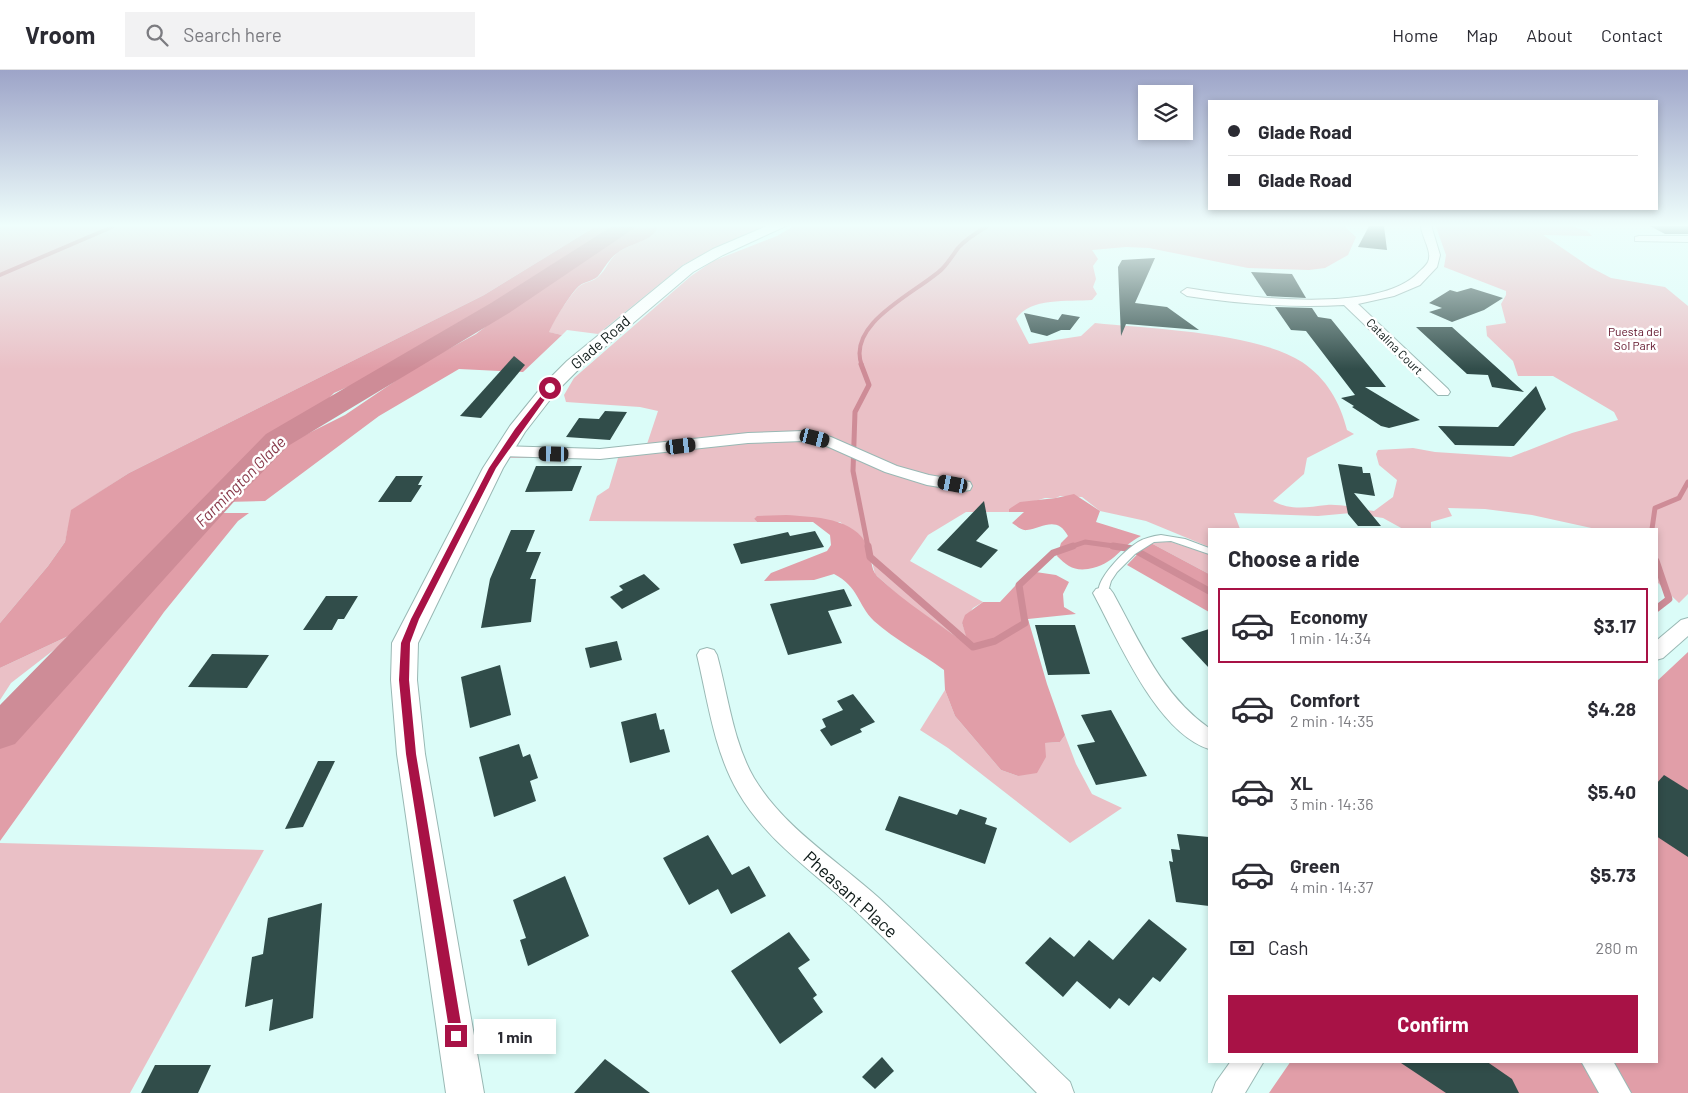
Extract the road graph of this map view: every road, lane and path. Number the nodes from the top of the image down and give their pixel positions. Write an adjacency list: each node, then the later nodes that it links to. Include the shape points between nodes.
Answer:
1 (684, 273): 6 (street, Glade Road, via 561,376)
2 (1427, 273): 4 (street, via 1412,285 1398,290)
3 (1187, 292): 4 (street, via 1272,302)
4 (1347, 301): 5 (street, Catalina Court)
5 (1442, 392)
6 (503, 451): 7 (street, via 600,454 748,438 803,436 826,440 891,469 927,480); 16 (street, Glade Road, via 415,619 403,658 411,754)
7 (964, 486)
8 (1208, 551): 9 (lane, via 1169,538 1150,539 1116,567 1103,585)
9 (1103, 592): 13 (street, via 1155,689 1188,724)
10 (1688, 625): 11 (street)
11 (1658, 651)
12 (707, 655): 17 (street, Pheasant Place, via 733,756 746,785 766,813 800,848 859,897)
13 (1208, 739)
14 (1248, 1063): 18 (street)
15 (1597, 1063): 19 (street)
16 (465, 1093)
17 (1059, 1093)
18 (1227, 1093)
19 (1616, 1093)

